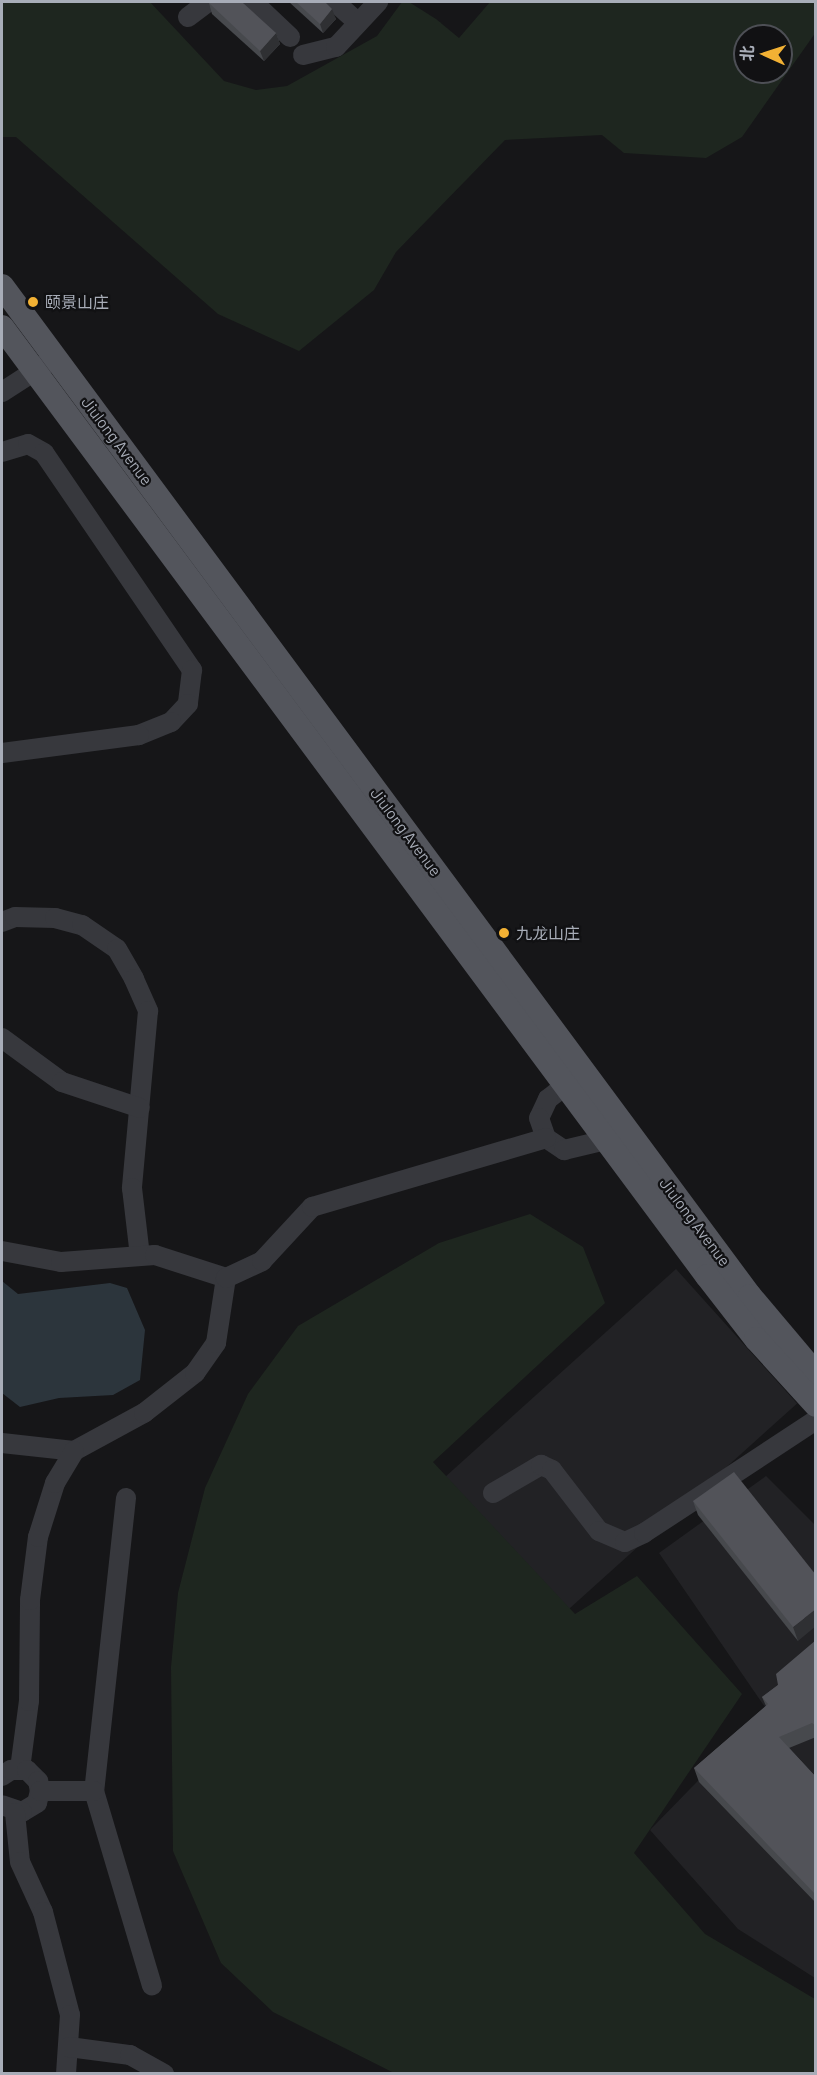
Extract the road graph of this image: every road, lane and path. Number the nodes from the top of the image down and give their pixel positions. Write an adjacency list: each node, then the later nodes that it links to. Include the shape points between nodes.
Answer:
1 (208, 2): 5 (street)
2 (254, 2): 7 (street)
3 (335, 2): 6 (street)
4 (378, 2): 6 (street)
5 (188, 17)
6 (358, 23): 8 (street, via 336,47)
7 (290, 37)
8 (303, 55)
9 (2, 286): 11 (main road, Jiulong Avenue)
10 (2, 327): 12 (main road, Jiulong Avenue)
11 (55, 358): 12 (street); 19 (main road, Jiulong Avenue)
12 (34, 371): 13 (street); 18 (main road, Jiulong Avenue)
13 (2, 392)
14 (2, 452): 15 (street, via 28,444 44,453 192,670 188,704 171,722 139,735)
15 (2, 753)
16 (2, 922): 20 (street, via 15,917 55,918 82,925 117,949 148,1011)
17 (2, 1038): 20 (street, via 62,1082)
18 (566, 1085): 19 (main road, Jiulong Avenue); 21 (street, via 548,1099 539,1118)
19 (591, 1101): 22 (main road, Jiulong Avenue); 26 (main road, Jiulong Avenue)
20 (140, 1108): 24 (street, via 132,1188)
21 (546, 1138): 22 (street, via 564,1150); 25 (street, via 312,1207 262,1261)
22 (606, 1140): 27 (main road, Jiulong Avenue, via 756,1339)
23 (2, 1251): 24 (street, via 61,1262)
24 (140, 1256): 25 (street, via 155,1256)
25 (226, 1278): 30 (street, via 216,1343 195,1373 144,1413)
26 (816, 1374)
27 (816, 1405)
28 (816, 1420): 31 (street, via 625,1542 600,1531 552,1470 541,1465)
29 (2, 1443): 30 (street)
30 (74, 1452): 33 (street, via 55,1483 38,1537 30,1600 29,1701)
31 (493, 1493)
32 (126, 1498): 36 (street)
33 (20, 1768): 34 (street); 35 (street, via 33,1775)
34 (2, 1776)
35 (40, 1791): 36 (street); 37 (street, via 31,1809)
36 (94, 1791): 38 (street)
37 (8, 1809): 39 (street, via 20,1862 43,1912 70,2015)
38 (152, 1986)
39 (69, 2047): 40 (street); 41 (street, via 130,2055)
40 (66, 2073)
41 (164, 2073)

